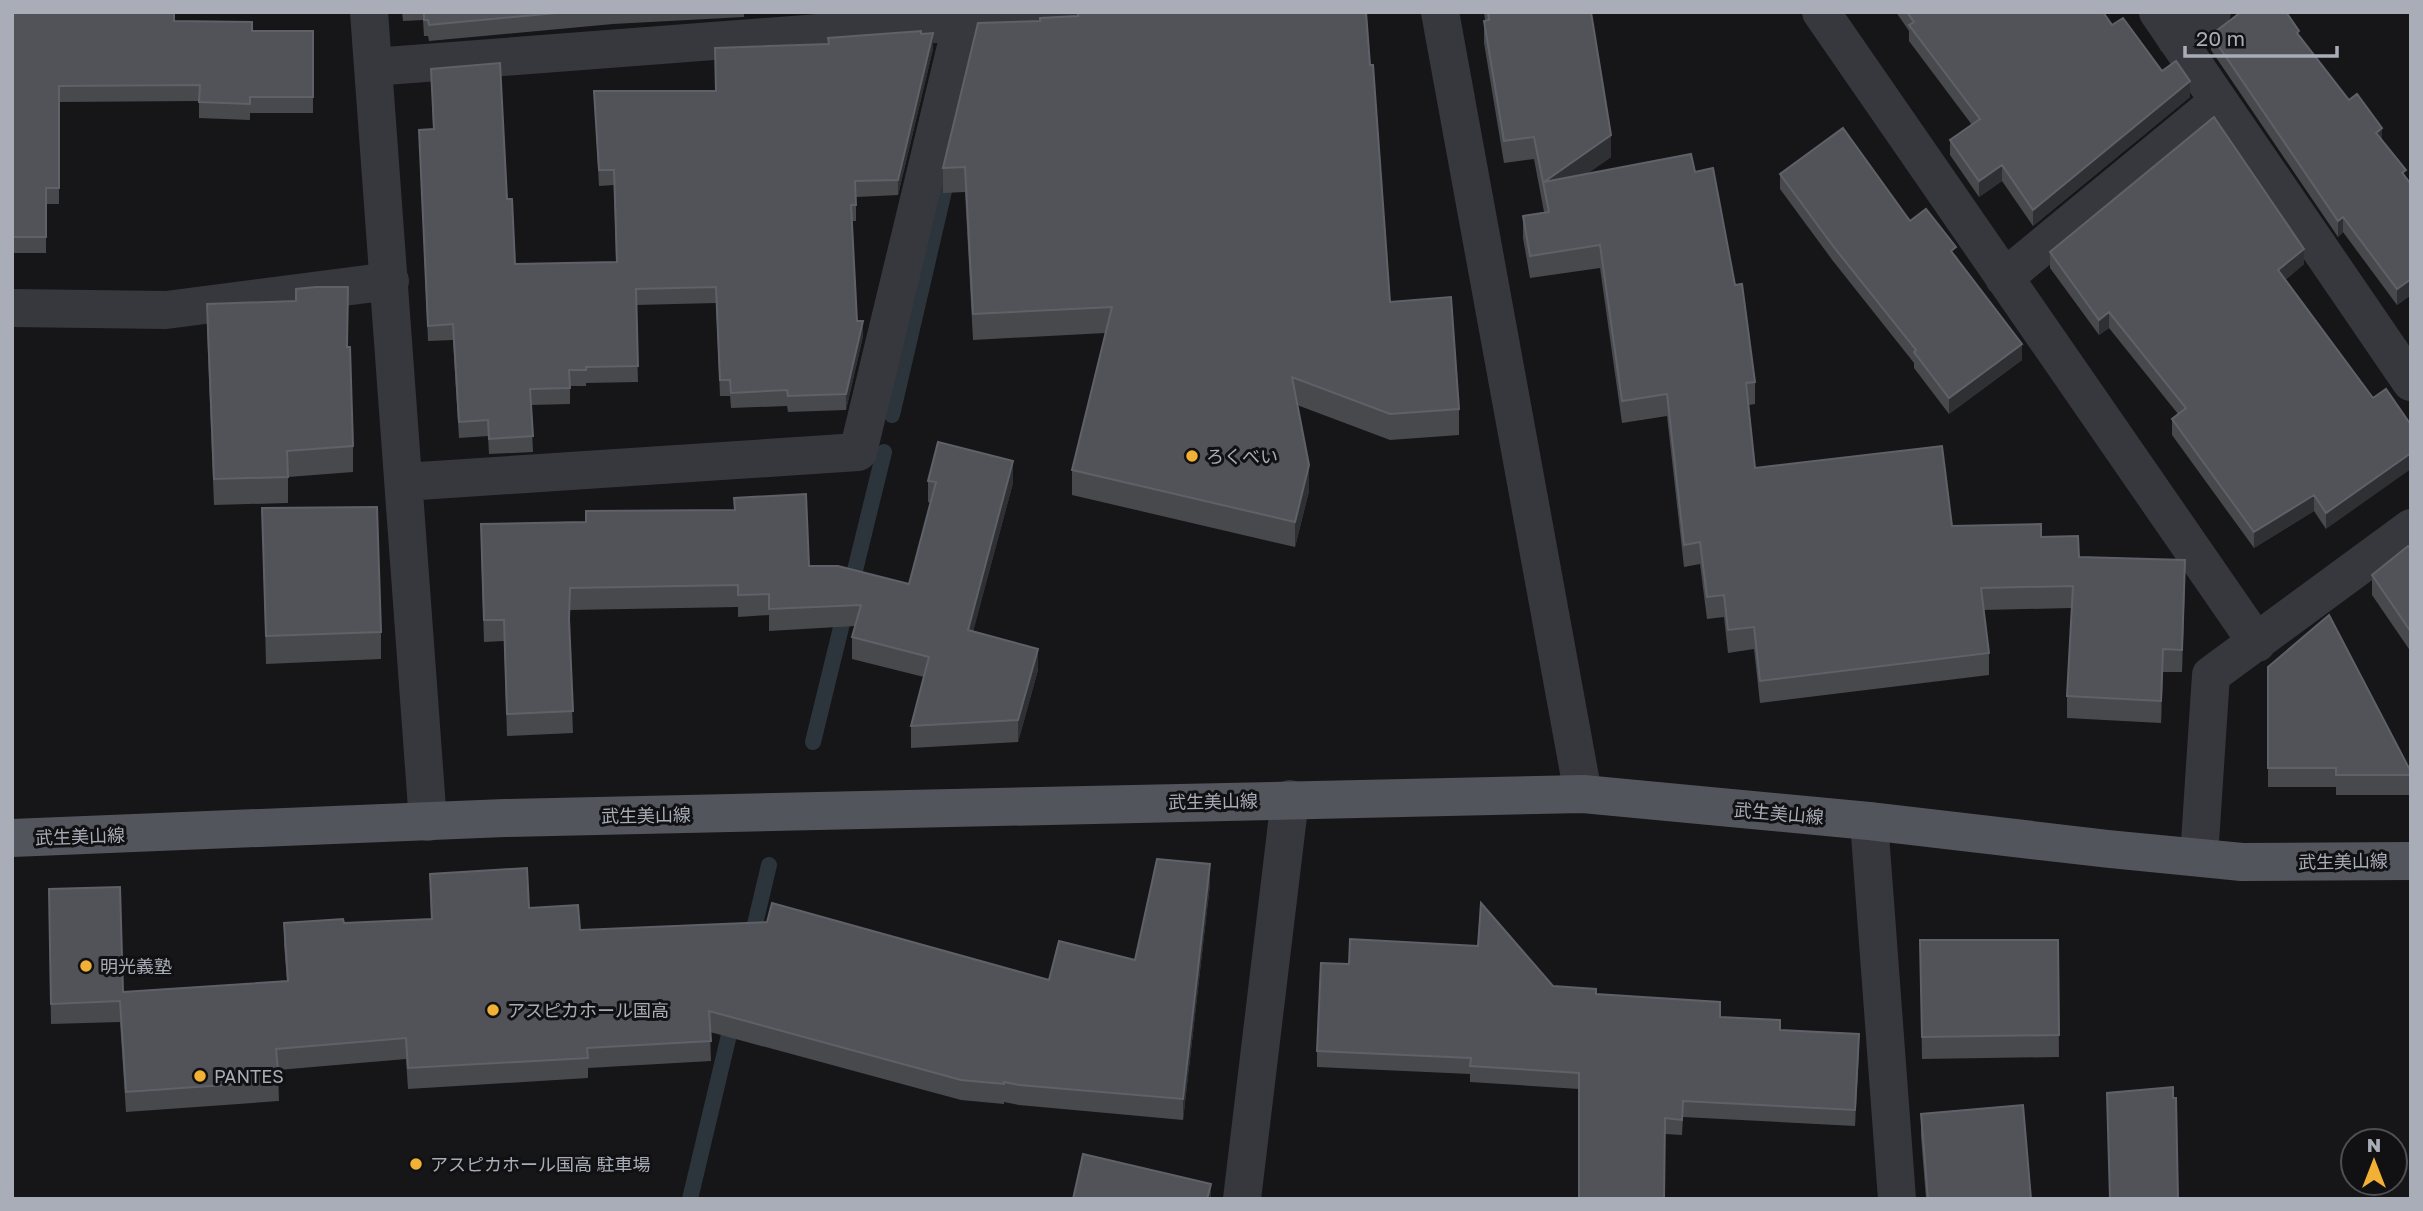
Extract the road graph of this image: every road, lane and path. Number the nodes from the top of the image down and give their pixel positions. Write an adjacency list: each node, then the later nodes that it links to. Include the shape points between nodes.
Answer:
1 (369, 12): 8 (street)
2 (1092, 12): 6 (street)
3 (1440, 12): 17 (street)
4 (1821, 12): 10 (street)
5 (2212, 12): 7 (street)
6 (962, 22): 8 (street); 14 (street, via 858,452)
7 (2167, 26): 9 (street)
8 (373, 67): 11 (street)
9 (2219, 101): 10 (street); 13 (street)
10 (2004, 278): 16 (street)
11 (390, 281): 12 (street, via 166,310); 14 (street)
12 (12, 308)
13 (2411, 382)
14 (404, 482): 20 (street)
15 (2411, 528): 16 (street)
16 (2257, 643): 22 (street, via 2211,676)
17 (1583, 794): 18 (main road, 武生美山線); 19 (main road, 武生美山線)
18 (1290, 799): 20 (main road, 武生美山線); 24 (street)
19 (1869, 821): 22 (main road, 武生美山線); 25 (street)
20 (428, 822): 21 (main road, 武生美山線)
21 (12, 838)
22 (2199, 857): 23 (main road, 武生美山線, via 2242,862)
23 (2411, 861)
24 (1242, 1199)
25 (1897, 1199)

